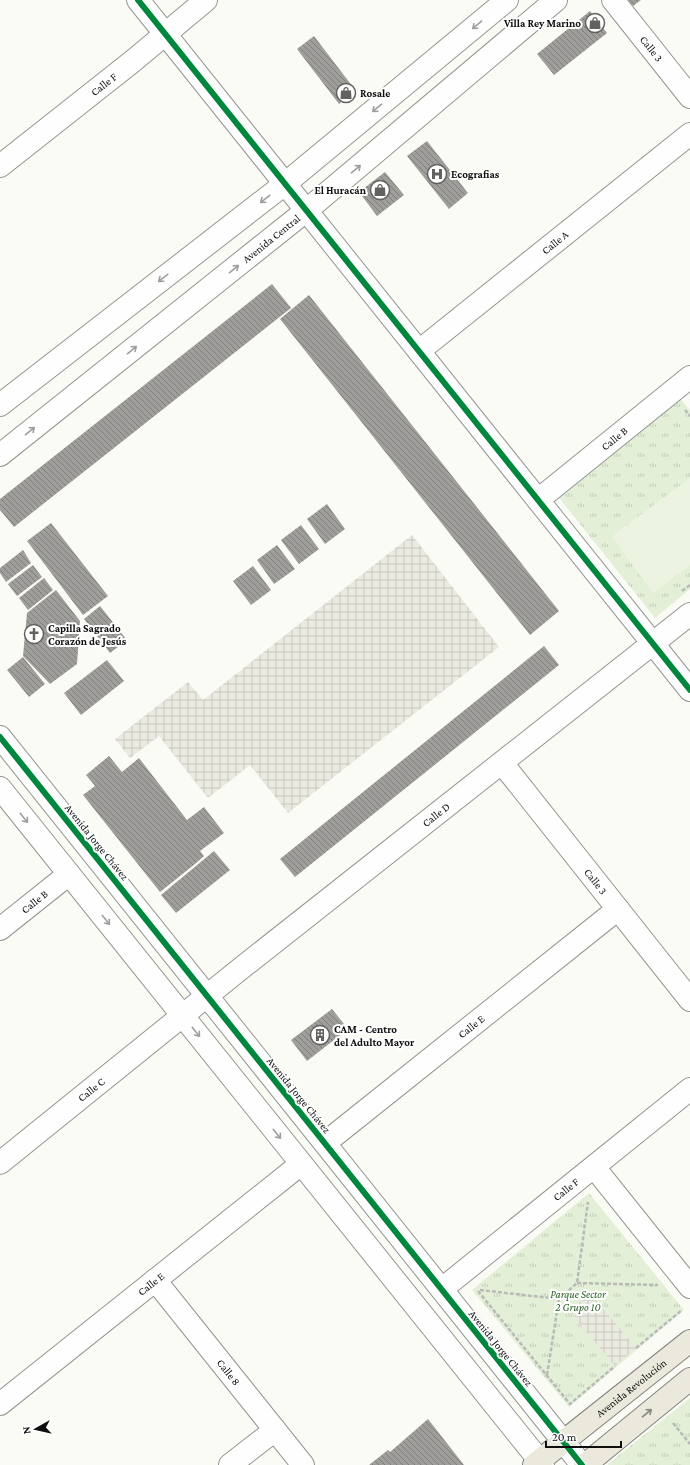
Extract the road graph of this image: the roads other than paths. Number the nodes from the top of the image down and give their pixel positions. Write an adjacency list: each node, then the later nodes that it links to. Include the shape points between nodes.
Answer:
1 (138, 0): 6 (street)
2 (206, 0): 6 (street, Calle F)
3 (507, 0): 10 (street, one-way to 10)
4 (556, 0): 11 (street, Avenida Central, one-way to 4)
5 (613, 0): 7 (street, Calle 3)
6 (165, 33): 9 (street, Calle F); 10 (street)
7 (690, 97)
8 (690, 134): 12 (street, Calle A)
9 (0, 166)
10 (286, 183): 11 (street); 14 (street, one-way to 14)
11 (307, 210): 12 (street); 15 (street, Avenida Central, one-way to 11)
12 (419, 351): 16 (street)
13 (688, 384): 16 (street, Calle B)
14 (0, 405)
15 (0, 455)
16 (538, 500): 18 (street)
17 (690, 614): 18 (street, Calle D)
18 (653, 644): 19 (street); 21 (street, Calle D)
19 (690, 690)
20 (0, 737): 26 (street, Avenida Jorge Chávez)
21 (502, 763): 24 (street, Calle 3); 26 (street, Calle D)
22 (0, 788): 23 (street, one-way to 23)
23 (69, 874): 25 (street, Calle B); 28 (street, one-way to 28)
24 (618, 909): 27 (street, Calle 3); 30 (street, Calle E)
25 (0, 929)
26 (207, 996): 28 (street, Calle D); 30 (street, Avenida Jorge Chávez)
27 (690, 1000)
28 (182, 1015): 31 (street, Calle C); 32 (street, one-way to 32)
29 (690, 1089): 33 (street, Calle F)
30 (325, 1143): 36 (street, Avenida Jorge Chávez)
31 (0, 1163)
32 (301, 1164): 34 (street, Calle E); 42 (street)
33 (594, 1167): 35 (street); 36 (street, Calle F)
34 (154, 1280): 39 (street, Calle E); 40 (street, Calle 8)
35 (690, 1287)
36 (442, 1290): 41 (street, Avenida Jorge Chávez)
37 (690, 1341): 41 (main road, Avenida Revolución)
38 (690, 1379): 45 (main road, one-way to 38)
39 (2, 1397)
40 (275, 1430): 43 (street); 44 (street, Calle 8)
41 (563, 1441): 42 (main road, Avenida Revolución); 45 (street, Avenida Jorge Chávez)
42 (539, 1464)
43 (230, 1465)
44 (303, 1465)
45 (584, 1465)

